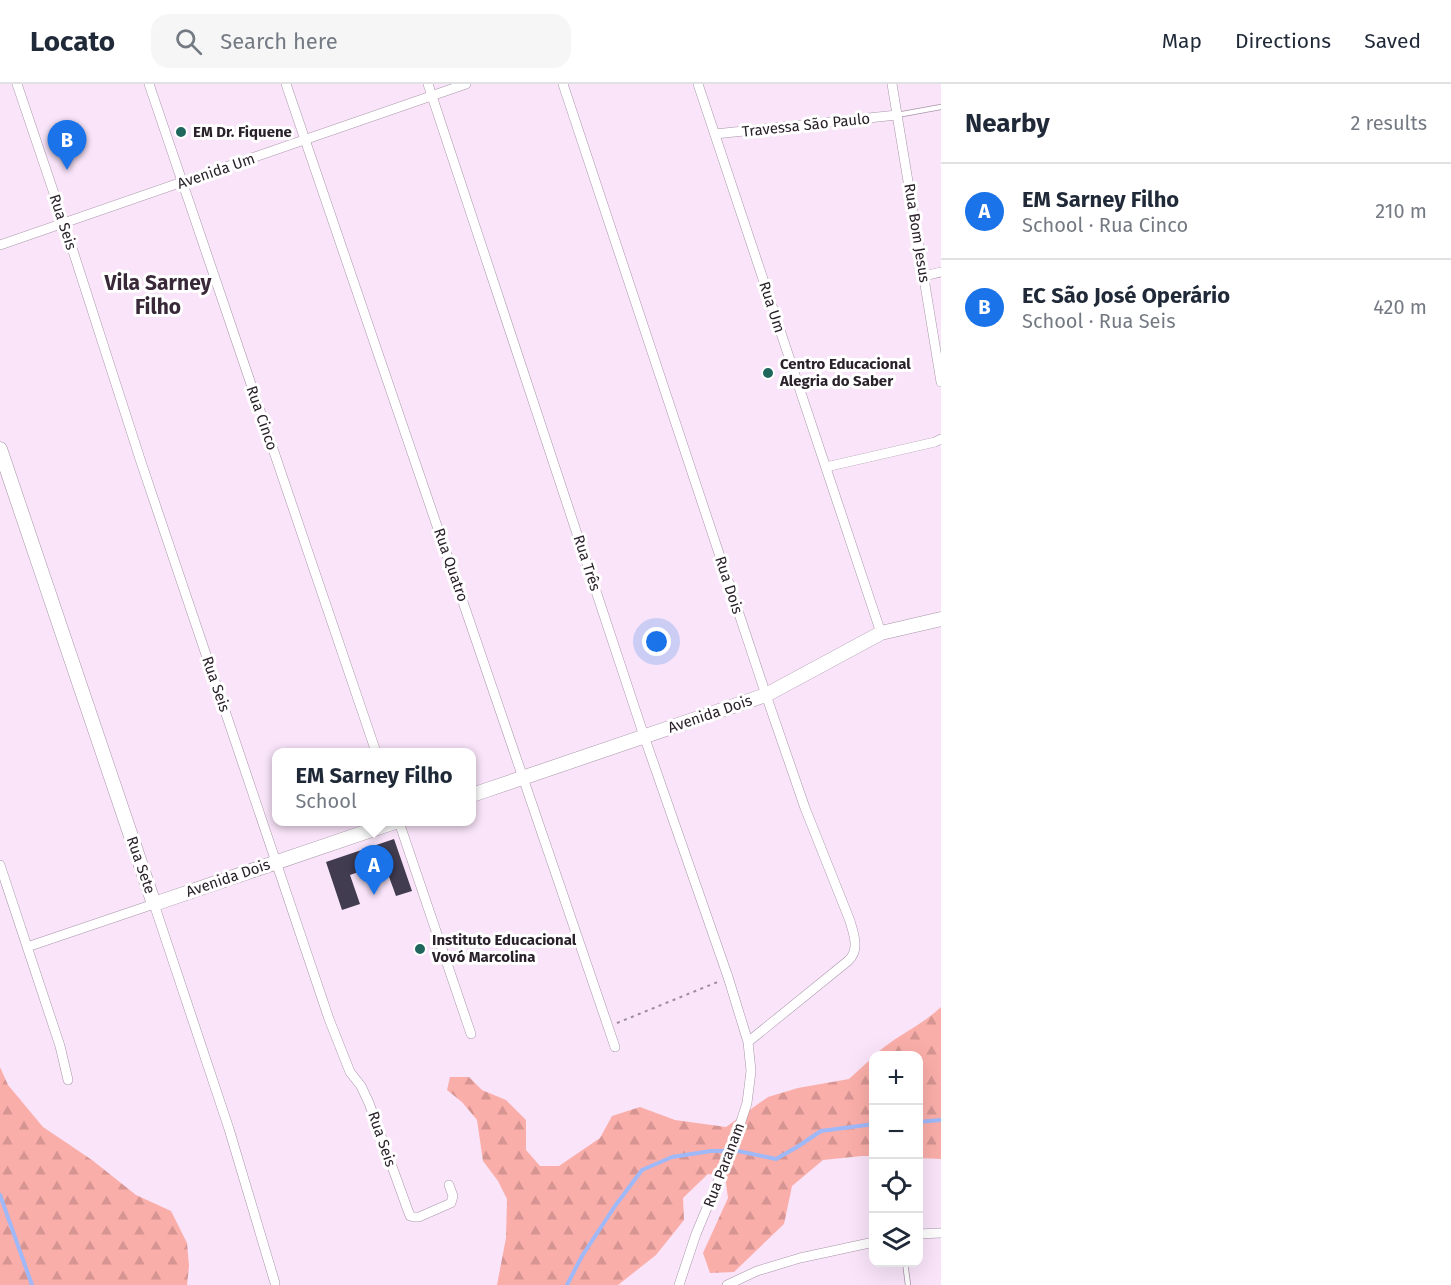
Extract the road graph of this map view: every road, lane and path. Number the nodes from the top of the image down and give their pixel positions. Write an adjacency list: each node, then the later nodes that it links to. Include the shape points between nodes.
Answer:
1 (17, 84): 15 (street, Rua Seis)
2 (149, 84): 14 (street, Rua Cinco)
3 (286, 84): 13 (street, Rua Quatro)
4 (428, 84): 9 (street, Rua Três)
5 (466, 84): 9 (street, Avenida Um)
6 (563, 84): 25 (street, Rua Dois)
7 (698, 84): 12 (street, Rua Um)
8 (892, 84): 11 (street, Rua Bom Jesus)
9 (432, 96): 13 (street, Avenida Um); 26 (street, Rua Três)
10 (941, 107): 11 (lane)
11 (897, 115): 12 (street, Travessa São Paulo); 18 (street, Rua Bom Jesus)
12 (715, 134): 22 (street, Rua Um)
13 (305, 140): 14 (street, Avenida Um); 28 (street, Rua Quatro)
14 (182, 182): 15 (street, Avenida Um); 27 (street, Rua Cinco)
15 (64, 223): 16 (street, Avenida Um); 32 (street, Rua Seis)
16 (0, 245)
17 (941, 272): 18 (street)
18 (924, 276): 19 (street, Rua Bom Jesus)
19 (941, 382)
20 (941, 439): 22 (street)
21 (0, 449): 34 (street, Rua Sete)
22 (826, 467): 24 (street, Rua Um)
23 (941, 619): 24 (street, Avenida Dois)
24 (881, 633): 25 (street, Avenida Dois)
25 (766, 694): 26 (street, Avenida Dois); 39 (street, Rua Dois, via 849,921 855,951 848,961)
26 (644, 736): 28 (street, Avenida Dois); 36 (street, Rua Três)
27 (374, 748)
28 (523, 777): 29 (street, Avenida Dois); 37 (street, Rua Quatro)
29 (476, 793)
30 (385, 826): 32 (street, Avenida Dois)
31 (398, 826): 38 (street)
32 (277, 862): 34 (street, Avenida Dois); 42 (street, Rua Seis, via 339,1045 369,1103 410,1216 419,1217 451,1203)
33 (0, 865): 35 (street)
34 (154, 904): 35 (street, Avenida Dois); 47 (street, Rua Sete, via 229,1129)
35 (27, 947): 41 (street)
36 (728, 977): 37 (path); 39 (street, Rua Três)
37 (609, 1027): 40 (street, Rua Quatro)
38 (471, 1034)
39 (748, 1042): 48 (street, Rua Paranam, via 751,1071 747,1103)
40 (615, 1047)
41 (68, 1080)
42 (449, 1185)
43 (941, 1233): 44 (street)
44 (923, 1234)
45 (869, 1243): 49 (street, via 800,1258)
46 (906, 1267): 50 (lane)
47 (275, 1283)
48 (679, 1285)
49 (727, 1285)
50 (908, 1285)

